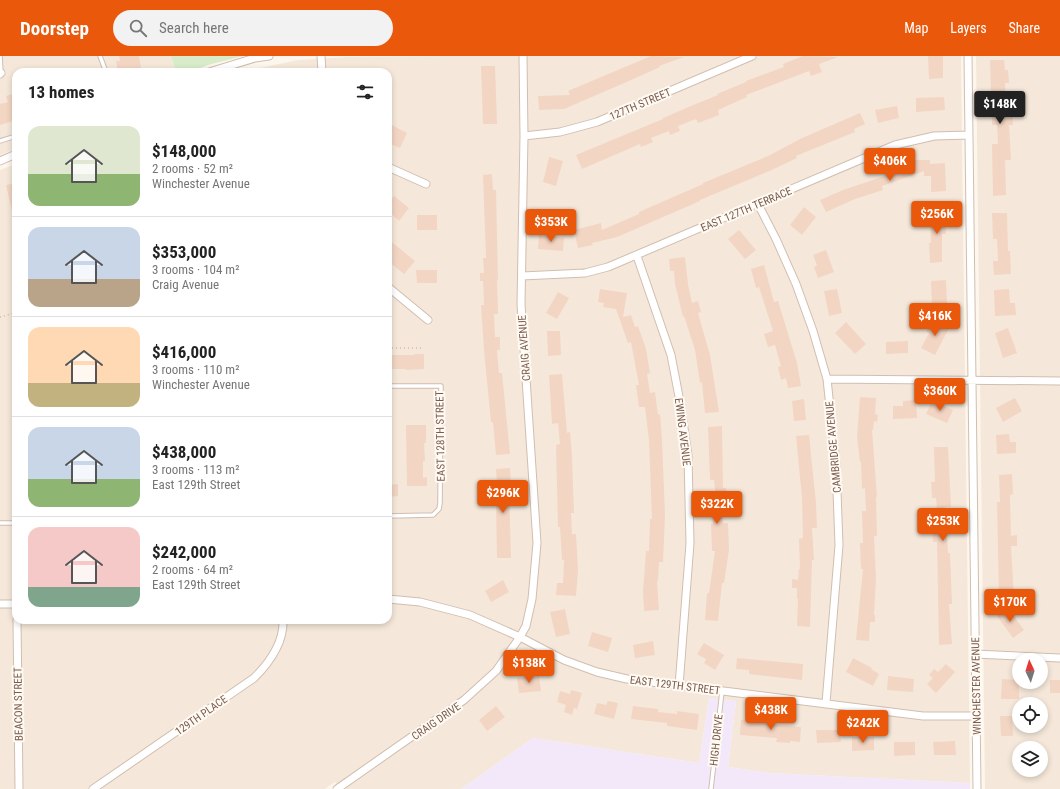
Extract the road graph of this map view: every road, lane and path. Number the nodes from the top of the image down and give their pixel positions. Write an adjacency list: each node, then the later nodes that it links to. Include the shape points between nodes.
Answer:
1 (0, 56): 11 (lane)
2 (100, 56): 8 (lane)
3 (269, 56): 9 (street)
4 (321, 56): 10 (street)
5 (523, 56): 13 (street, CRAIG AVENUE)
6 (752, 56): 13 (street, 127TH STREET, via 597,122 560,132)
7 (968, 56): 12 (street, WINCHESTER AVENUE)
8 (104, 68)
9 (223, 68)
10 (322, 68)
11 (0, 74)
12 (969, 135): 20 (street, EAST 127TH TERRACE, via 934,136 895,145); 30 (street, WINCHESTER AVENUE)
13 (524, 136): 22 (street, CRAIG AVENUE)
14 (12, 137): 15 (lane)
15 (0, 141)
16 (12, 156): 17 (street)
17 (0, 161)
18 (392, 169): 19 (street)
19 (426, 184)
20 (758, 204): 21 (street, EAST 127TH TERRACE); 29 (street, CAMBRIDGE AVENUE, via 796,284 814,331)
21 (637, 256): 22 (street, EAST 127TH TERRACE, via 585,273); 44 (street, EWING AVENUE, via 671,355 688,456 690,543)
22 (522, 276): 41 (street, CRAIG AVENUE, via 521,304 537,543 532,599 526,626)
23 (392, 291): 26 (street)
24 (12, 314): 25 (path)
25 (0, 316)
26 (428, 320)
27 (392, 348): 28 (path)
28 (421, 348)
29 (827, 379): 30 (street); 46 (street, CAMBRIDGE AVENUE, via 836,464 839,544)
30 (972, 380): 31 (street); 42 (street, WINCHESTER AVENUE)
31 (1060, 381)
32 (392, 386): 33 (lane, EAST 128TH STREET, via 441,386 439,509 433,515)
33 (392, 516)
34 (0, 523): 35 (lane)
35 (12, 523)
36 (392, 599): 41 (street, EAST 129TH STREET, via 420,602 470,615)
37 (0, 604): 38 (street)
38 (12, 604)
39 (17, 624): 48 (street, BEACON STREET)
40 (282, 624): 49 (street, 129TH PLACE, via 278,645 268,663 254,678)
41 (520, 638): 44 (street, EAST 129TH STREET, via 564,660 597,672); 50 (street, CRAIG DRIVE, via 496,671 464,700)
42 (977, 654): 43 (street); 47 (street, WINCHESTER AVENUE)
43 (1060, 658)
44 (679, 686): 45 (street, EAST 129TH STREET)
45 (722, 691): 46 (street, EAST 129TH STREET); 51 (lane, HIGH DRIVE)
46 (826, 703): 47 (street, EAST 129TH STREET, via 923,716)
47 (976, 716): 52 (street, WINCHESTER AVENUE)
48 (19, 789)
49 (93, 789)
50 (337, 789)
51 (711, 789)
52 (977, 789)

